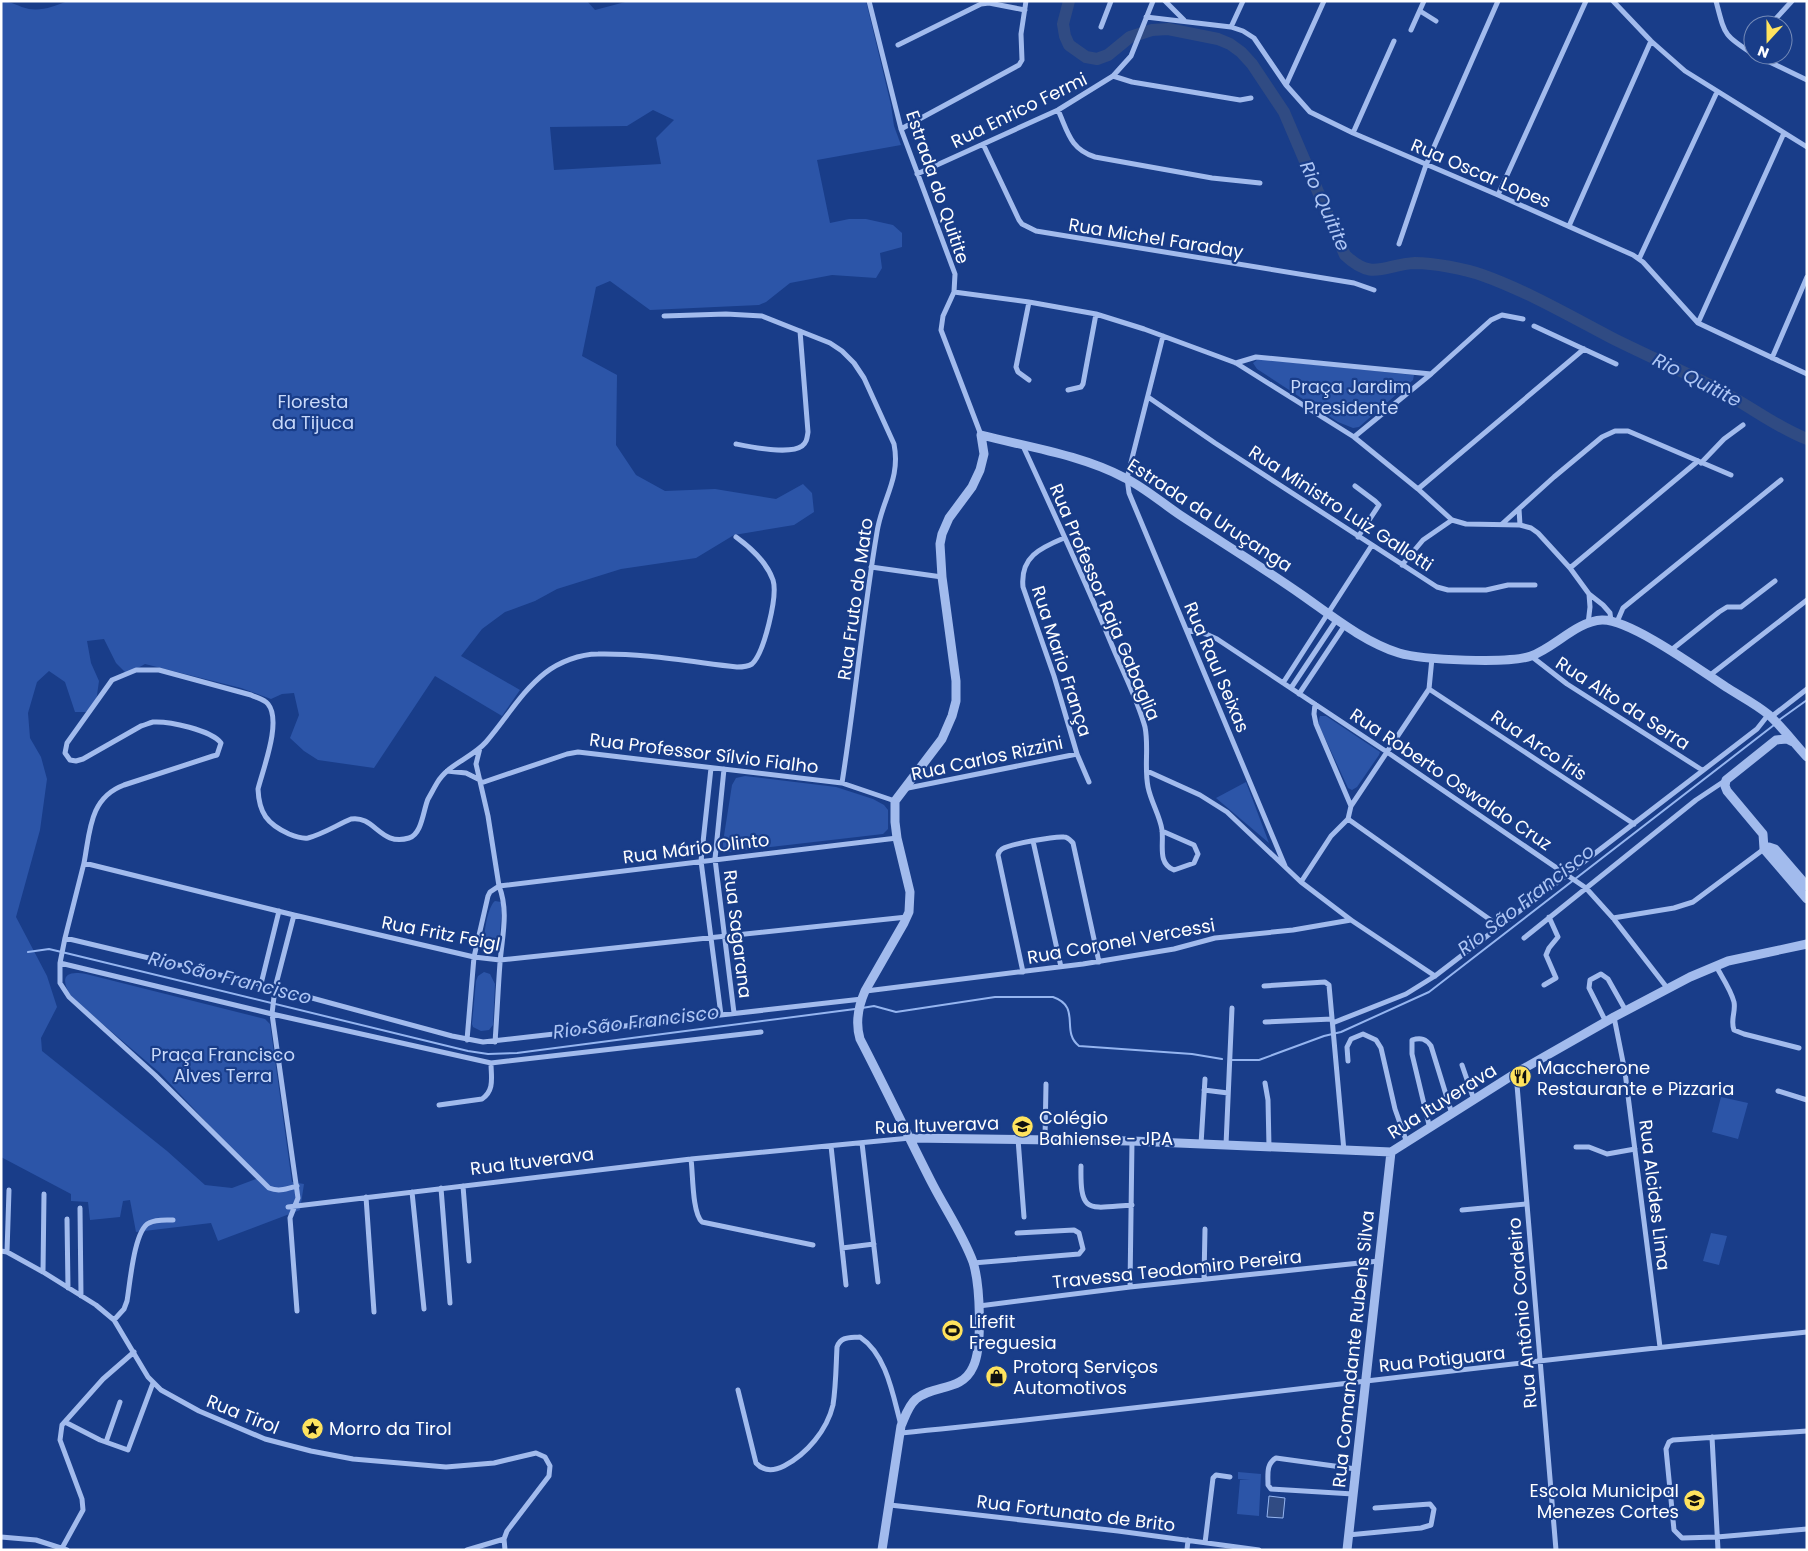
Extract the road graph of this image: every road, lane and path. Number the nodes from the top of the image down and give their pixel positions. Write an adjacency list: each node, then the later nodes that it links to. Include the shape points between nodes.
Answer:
1 (869, 1): 34 (street, Estrada do Quitite)
2 (1026, 1): 14 (street)
3 (1111, 1): 20 (street)
4 (1153, 1): 17 (street)
5 (1164, 1): 19 (street)
6 (1243, 1): 21 (street)
7 (1324, 1): 30 (street)
8 (1424, 1): 15 (street)
9 (1498, 1): 39 (street)
10 (1586, 1): 42 (street)
11 (1613, 1): 23 (street)
12 (1716, 1): 26 (street, via 1726,34)
13 (1792, 1): 16 (street)
14 (1024, 10): 25 (street, via 981,4); 34 (street, via 1019,65)
15 (1420, 12): 18 (street); 22 (street)
16 (1779, 15)
17 (1146, 17): 19 (street, Rua Oscar Lopes); 28 (street, via 1131,56)
18 (1436, 20)
19 (1185, 21): 21 (street, Rua Oscar Lopes)
20 (1101, 27)
21 (1231, 27): 30 (street, Rua Oscar Lopes, via 1254,38)
22 (1411, 30)
23 (1651, 40): 31 (street, via 1685,71); 43 (street)
24 (1394, 41): 36 (street)
25 (898, 45)
26 (1743, 48)
27 (1775, 65): 29 (street)
28 (1113, 76): 32 (street, Rua Enrico Fermi, via 1240,100); 33 (street, Rua Enrico Fermi)
29 (1807, 80)
30 (1286, 85): 36 (street, Rua Oscar Lopes, via 1310,112)
31 (1717, 92): 35 (street); 45 (street)
32 (1251, 98)
33 (1058, 110): 37 (street, Rua Enrico Fermi); 41 (street, via 1074,144 1084,154 1212,178)
34 (901, 129): 40 (street, Estrada do Quitite)
35 (1784, 132): 38 (street); 53 (street)
36 (1353, 133): 39 (street, Rua Oscar Lopes)
37 (983, 144): 40 (street, Rua Enrico Fermi); 47 (street, Rua Michel Faraday, via 1019,220 1036,231 1354,283)
38 (1807, 147)
39 (1426, 165): 42 (street, Rua Oscar Lopes); 44 (street)
40 (917, 174): 48 (street, Estrada do Quitite, via 955,274)
41 (1260, 183)
42 (1498, 195): 43 (street, Rua Oscar Lopes)
43 (1569, 226): 45 (street, Rua Oscar Lopes)
44 (1399, 244)
45 (1639, 259): 53 (street, Rua Oscar Lopes)
46 (1807, 277): 58 (street)
47 (1374, 290)
48 (954, 292): 49 (street); 67 (street, Estrada do Quitite, via 943,316 941,330)
49 (1029, 302): 50 (street); 63 (street, via 1016,367)
50 (1096, 314): 56 (street); 64 (street, via 1083,384)
51 (664, 316): 55 (street, Rua Fruto do Mato, via 762,316)
52 (1523, 319): 61 (street, via 1502,315 1491,320)
53 (1698, 322): 58 (street, Rua Oscar Lopes)
54 (1534, 326): 57 (street)
55 (800, 331): 69 (street, via 807,440 792,450); 86 (street, Rua Fruto do Mato, via 830,343 854,363 894,444 895,475 877,528)
56 (1163, 336): 59 (street); 65 (street)
57 (1584, 349): 60 (street); 76 (street)
58 (1772, 358): 62 (street, Rua Oscar Lopes)
59 (1236, 363): 61 (street, via 1256,357); 68 (street)
60 (1616, 364)
61 (1431, 374): 68 (street)
62 (1807, 374)
63 (1029, 380)
64 (1068, 390)
65 (1148, 397): 73 (street); 82 (street, Rua Ministro Luiz Gallotti)
66 (1743, 425): 71 (street)
67 (981, 435): 70 (street, Estrada da Uruçanga); 88 (street, via 984,454 980,470 942,534)
68 (1354, 437): 76 (street)
69 (736, 444)
70 (1023, 446): 73 (street, Estrada da Uruçanga, via 1088,462); 83 (street, Rua Professor Raja Gabaglia)
71 (1700, 462): 72 (street); 77 (street, via 1628,431 1615,431 1602,437); 87 (street)
72 (1731, 475)
73 (1127, 478): 93 (street, Estrada da Uruçanga); 98 (street, Rua Raul Seixas, via 1129,493)
74 (1781, 480): 95 (street, via 1623,608)
75 (1355, 486): 82 (street, via 1379,506)
76 (1418, 489): 78 (street)
77 (1519, 509): 79 (street); 80 (street)
78 (1452, 520): 79 (street, via 1466,524); 85 (street, via 1423,540)
79 (1502, 524): 80 (street)
80 (1520, 525): 87 (street, via 1538,533)
81 (736, 537): 112 (street, via 766,567 774,587 768,628 759,655 748,667 596,654 560,662 523,694)
82 (1358, 537): 84 (street, Rua Ministro Luiz Gallotti)
83 (1064, 538): 114 (street, Rua Mario França, via 1037,550 1022,577); 119 (street, Rua Professor Raja Gabaglia, via 1140,711 1148,744)
84 (1372, 545): 85 (street, Rua Ministro Luiz Gallotti); 93 (street)
85 (1402, 565): 90 (street, Rua Ministro Luiz Gallotti, via 1429,583 1448,590)
86 (871, 567): 88 (street); 124 (street, Rua Fruto do Mato)
87 (1570, 568): 91 (street)
88 (942, 577): 126 (street, via 956,701 942,739)
89 (1775, 581): 99 (street, via 1741,607 1719,612)
90 (1535, 585)
91 (1589, 594): 95 (street, via 1603,605); 96 (street)
92 (1807, 600): 102 (street)
93 (1328, 613): 94 (street, Estrada da Uruçanga); 103 (street)
94 (1336, 619): 97 (street, Estrada da Uruçanga); 104 (street)
95 (1614, 622): 96 (street, Estrada da Uruçanga, via 1600,620); 99 (street)
96 (1588, 624): 100 (street, Estrada da Uruçanga)
97 (1345, 625): 101 (street, Estrada da Uruçanga, via 1402,654); 107 (street)
98 (1187, 630): 103 (street, Rua Roberto Oswaldo Cruz, via 1217,639); 139 (street, Rua Raul Seixas)
99 (1670, 650): 102 (street)
100 (1531, 656): 101 (street, Estrada da Uruçanga, via 1506,660); 118 (street, Rua Alto da Serra, via 1567,684)
101 (1432, 658): 105 (street)
102 (1709, 676): 109 (street)
103 (1283, 683): 104 (street, Rua Roberto Oswaldo Cruz)
104 (1291, 688): 107 (street, Rua Roberto Oswaldo Cruz)
105 (1429, 689): 113 (street); 131 (street, Rua Arco Íris)
106 (1807, 690): 109 (street)
107 (1299, 694): 108 (street, Rua Roberto Oswaldo Cruz)
108 (1314, 704): 113 (street, Rua Roberto Oswaldo Cruz); 129 (street, via 1316,724)
109 (1774, 720): 110 (street); 111 (street); 118 (street)
110 (1776, 740): 111 (street, via 1787,738); 121 (street)
111 (1795, 744): 115 (street)
112 (480, 748): 120 (street); 122 (street, via 476,761)
113 (1388, 752): 129 (street); 140 (street, Rua Roberto Oswaldo Cruz)
114 (1077, 754): 123 (street, Rua Mario França); 126 (street, Rua Carlos Rizzini)
115 (1807, 757)
116 (711, 768): 117 (street, Rua Professor Sílvio Fialho); 122 (street, Rua Professor Sílvio Fialho, via 578,752); 137 (street, Rua Sagarana)
117 (724, 769): 124 (street, Rua Professor Sílvio Fialho); 136 (street, Rua Sagarana)
118 (1702, 770): 131 (street)
119 (1146, 771): 132 (street, Rua Professor Raja Gabaglia); 139 (street, via 1215,803)
120 (446, 772): 122 (street, via 459,772); 138 (street, via 428,800 418,830 410,838 401,840 384,836 368,822 357,818 306,838 294,836 270,823 258,797 274,725 269,705 251,695 159,670 130,671 112,680 79,723 65,747 70,760 83,759 152,722 209,733 221,743 220,749 213,756 106,794 95,809)
121 (1726, 780): 125 (street); 127 (street)
122 (480, 782): 142 (street)
123 (1089, 782)
124 (842, 783): 128 (street, Rua Professor Sílvio Fialho)
125 (1711, 789): 127 (street); 144 (street)
126 (903, 790): 128 (street)
127 (1727, 791): 135 (street, via 1763,834)
128 (895, 801): 133 (street)
129 (1351, 806): 130 (street)
130 (1348, 819): 141 (street, via 1331,836); 152 (street)
131 (1634, 824): 140 (street)
132 (1162, 831): 132 (street, Rua Professor Raja Gabaglia, via 1161,844 1166,865 1174,870 1194,863 1198,854 1194,845)
133 (897, 838): 136 (street, Rua Mário Olinto); 148 (street, via 910,892)
134 (1033, 841): 160 (street, via 1063,836 1073,843); 163 (street); 164 (street, via 1007,847 998,855)
135 (1764, 849): 143 (street, via 1775,849); 145 (street); 150 (street, via 1693,902)
136 (715, 859): 137 (street, Rua Mário Olinto); 153 (street, Rua Sagarana)
137 (702, 861): 142 (street, Rua Mário Olinto); 154 (street, Rua Sagarana)
138 (84, 863): 146 (street, Rua Fritz Feigl); 156 (street)
139 (1285, 866): 141 (street)
140 (1570, 876): 144 (street, Rua Roberto Oswaldo Cruz); 152 (street)
141 (1301, 882): 151 (street)
142 (499, 886): 158 (street, via 488,896); 159 (street, via 504,906)
143 (1807, 886)
144 (1584, 887): 149 (street); 150 (street, Rua Roberto Oswaldo Cruz)
145 (1807, 899)
146 (279, 912): 147 (street, Rua Fritz Feigl); 166 (street)
147 (294, 915): 158 (street, Rua Fritz Feigl); 170 (street)
148 (907, 917): 153 (street, Rua Fritz Feigl); 171 (street)
149 (1549, 918): 155 (street); 167 (street, via 1558,937 1546,955 1556,978)
150 (1613, 918): 169 (street, Rua Roberto Oswaldo Cruz)
151 (1351, 920): 160 (street, Rua Coronel Vercessi, via 1215,938); 165 (street)
152 (1500, 926): 165 (street)
153 (724, 937): 154 (street, Rua Fritz Feigl); 174 (street, Rua Sagarana)
154 (711, 938): 159 (street, Rua Fritz Feigl); 176 (street, Rua Sagarana)
155 (1524, 938)
156 (64, 940): 161 (street); 166 (street, Rua Coronel Vercessi)
157 (1807, 944): 162 (street, Rua Ituverava)
158 (474, 956): 159 (street, Rua Fritz Feigl); 181 (street)
159 (500, 960): 182 (street)
160 (1099, 962): 163 (street, Rua Coronel Vercessi)
161 (60, 963): 175 (street); 215 (street, via 60,983 69,997 155,1075 269,1188 276,1191)
162 (1716, 966): 169 (street, Rua Ituverava); 183 (street, via 1733,1000 1734,1030)
163 (1061, 967): 164 (street, Rua Coronel Vercessi)
164 (1024, 972): 171 (street, Rua Coronel Vercessi)
165 (1435, 976): 179 (street, via 1406,994)
166 (261, 984): 170 (street, Rua Coronel Vercessi)
167 (1544, 985)
168 (1264, 986): 179 (street, via 1328,983)
169 (1668, 989): 173 (street, Rua Ituverava)
170 (275, 990): 175 (street); 181 (street, Rua Coronel Vercessi)
171 (862, 997): 174 (street, Rua Coronel Vercessi); 199 (street, via 858,1013 860,1039)
172 (1232, 1008): 193 (street)
173 (1626, 1011): 177 (street, Rua Ituverava); 177 (street, Rua Alcides Lima, via 1608,979 1601,974 1590,980 1589,988)
174 (734, 1013): 176 (street, Rua Coronel Vercessi)
175 (272, 1014): 185 (street); 215 (street)
176 (721, 1015): 182 (street, Rua Coronel Vercessi)
177 (1610, 1020): 187 (street, Rua Ituverava); 210 (street, Rua Alcides Lima, via 1625,1072)
178 (1265, 1022): 179 (street)
179 (1333, 1024): 211 (street)
180 (761, 1032): 185 (street)
181 (468, 1040): 182 (street, Rua Coronel Vercessi)
182 (495, 1042)
183 (1799, 1048)
184 (1348, 1061): 204 (street, via 1347,1047 1351,1039 1363,1034 1376,1040)
185 (490, 1063): 196 (street, via 492,1086 487,1096)
186 (1462, 1066): 194 (street)
187 (1516, 1073): 194 (street, Rua Ituverava); 222 (street, Rua Antônio Cordeiro)
188 (1205, 1079): 191 (street)
189 (1265, 1083): 208 (street)
190 (1046, 1084): 201 (street)
191 (1204, 1090): 193 (street); 205 (street)
192 (1778, 1091): 195 (street)
193 (1228, 1093): 206 (street)
194 (1474, 1100): 197 (street, Rua Ituverava)
195 (1807, 1100)
196 (439, 1105)
197 (1452, 1114): 198 (street, Rua Ituverava); 198 (street, via 1431,1046 1422,1038 1412,1040 1412,1054)
198 (1430, 1129): 204 (street, Rua Ituverava)
199 (910, 1138): 200 (street, Rua Ituverava); 203 (street, Rua Ituverava); 239 (street)
200 (1018, 1139): 201 (street, Rua Ituverava); 228 (street)
201 (1045, 1139): 202 (street, Rua Ituverava)
202 (1132, 1142): 205 (street, Rua Ituverava); 224 (street)
203 (862, 1143): 207 (street, Rua Ituverava); 233 (street)
204 (1407, 1143): 212 (street, Rua Ituverava)
205 (1201, 1144): 206 (street, Rua Ituverava)
206 (1226, 1145): 208 (street, Rua Ituverava)
207 (831, 1146): 213 (street, Rua Ituverava); 235 (street)
208 (1269, 1147): 211 (street, Rua Ituverava)
209 (1576, 1147): 210 (street, via 1589,1147 1607,1154)
210 (1635, 1149): 254 (street, Rua Alcides Lima)
211 (1344, 1150): 212 (street, Rua Ituverava)
212 (1391, 1152): 238 (street, Rua Comandante Rubens Silva)
213 (691, 1159): 216 (street, Rua Ituverava); 234 (street, via 696,1210 702,1222)
214 (1081, 1166): 224 (street, via 1082,1198 1091,1207)
215 (297, 1186): 223 (street, via 298,1198)
216 (463, 1186): 217 (street, Rua Ituverava); 237 (street)
217 (441, 1188): 219 (street, Rua Ituverava); 247 (street)
218 (9, 1190): 236 (street)
219 (412, 1192): 221 (street, Rua Ituverava); 249 (street)
220 (44, 1194): 240 (street)
221 (366, 1197): 223 (street, Rua Ituverava); 251 (street)
222 (1527, 1204): 227 (street); 256 (street, Rua Antônio Cordeiro)
223 (294, 1206): 225 (street, Rua Ituverava); 250 (street, via 290,1218)
224 (1132, 1206): 244 (street)
225 (288, 1207)
226 (80, 1208): 246 (street)
227 (1462, 1210)
228 (1024, 1217)
229 (67, 1219): 245 (street)
230 (173, 1220): 252 (street, via 149,1223 143,1228 127,1301)
231 (1205, 1229): 241 (street)
232 (1017, 1233): 239 (street, via 1074,1230 1079,1233 1083,1249 1079,1254)
233 (874, 1244): 235 (street); 242 (street)
234 (813, 1245)
235 (842, 1248): 243 (street)
236 (4, 1252): 240 (street, Rua Tirol)
237 (469, 1261)
238 (1379, 1261): 241 (street, Travessa Teodomiro Pereira); 257 (street, Rua Comandante Rubens Silva)
239 (973, 1263): 248 (street)
240 (43, 1272): 245 (street, Rua Tirol)
241 (1204, 1279): 244 (street, Travessa Teodomiro Pereira)
242 (878, 1282)
243 (846, 1285)
244 (1130, 1287): 248 (street, Travessa Teodomiro Pereira)
245 (68, 1288): 246 (street, Rua Tirol)
246 (81, 1296): 252 (street, Rua Tirol)
247 (450, 1303)
248 (979, 1306): 262 (street, via 978,1354 972,1370 963,1381 916,1399)
249 (424, 1309)
250 (297, 1311)
251 (374, 1312)
252 (114, 1320): 255 (street, Rua Tirol)
253 (1807, 1332): 254 (street, Rua Potiguara)
254 (1660, 1347): 256 (street, Rua Potiguara)
255 (134, 1352): 258 (street, Rua Tirol); 261 (street, via 103,1379)
256 (1540, 1362): 257 (street, Rua Potiguara); 285 (street, Rua Antônio Cordeiro)
257 (1366, 1381): 262 (street, Rua Potiguara, via 1086,1415); 266 (street, Rua Comandante Rubens Silva)
258 (153, 1383): 265 (street, via 128,1450); 275 (street, Rua Tirol, via 191,1407 234,1428 311,1452 446,1467 484,1465 528,1454 545,1457 549,1476)
259 (738, 1390): 262 (street, via 756,1463 760,1468 779,1468 802,1454 827,1422 833,1403 837,1347 843,1339 860,1337 871,1346 882,1364)
260 (120, 1402): 265 (street)
261 (65, 1422): 265 (street); 278 (street, via 60,1440 83,1510)
262 (901, 1429): 269 (street)
263 (1807, 1431): 264 (street)
264 (1712, 1437): 274 (street); 274 (street, via 1673,1440 1666,1449 1674,1530 1682,1538)
265 (106, 1442)
266 (1356, 1469): 268 (street, Rua Comandante Rubens Silva); 268 (street, via 1276,1458 1268,1470 1271,1489)
267 (1230, 1477): 277 (street, via 1216,1475 1213,1478)
268 (1353, 1494): 272 (street, Rua Comandante Rubens Silva)
269 (890, 1505): 276 (street, Rua Fortunato de Brito); 281 (street)
270 (1375, 1508): 272 (street, via 1430,1504 1434,1509 1431,1525 1426,1527)
271 (1807, 1529): 274 (street)
272 (1348, 1535): 284 (street, Rua Comandante Rubens Silva)
273 (1, 1537): 278 (street, via 36,1540)
274 (1717, 1537): 286 (street)
275 (504, 1539): 279 (street); 280 (street)
276 (1188, 1540): 277 (street, Rua Fortunato de Brito); 282 (street)
277 (1205, 1543): 283 (street, Rua Fortunato de Brito)
278 (64, 1549)
279 (467, 1550)
280 (505, 1550)
281 (882, 1550)
282 (1187, 1550)
283 (1259, 1550)
284 (1347, 1550)
285 (1556, 1550)
286 (1718, 1550)

